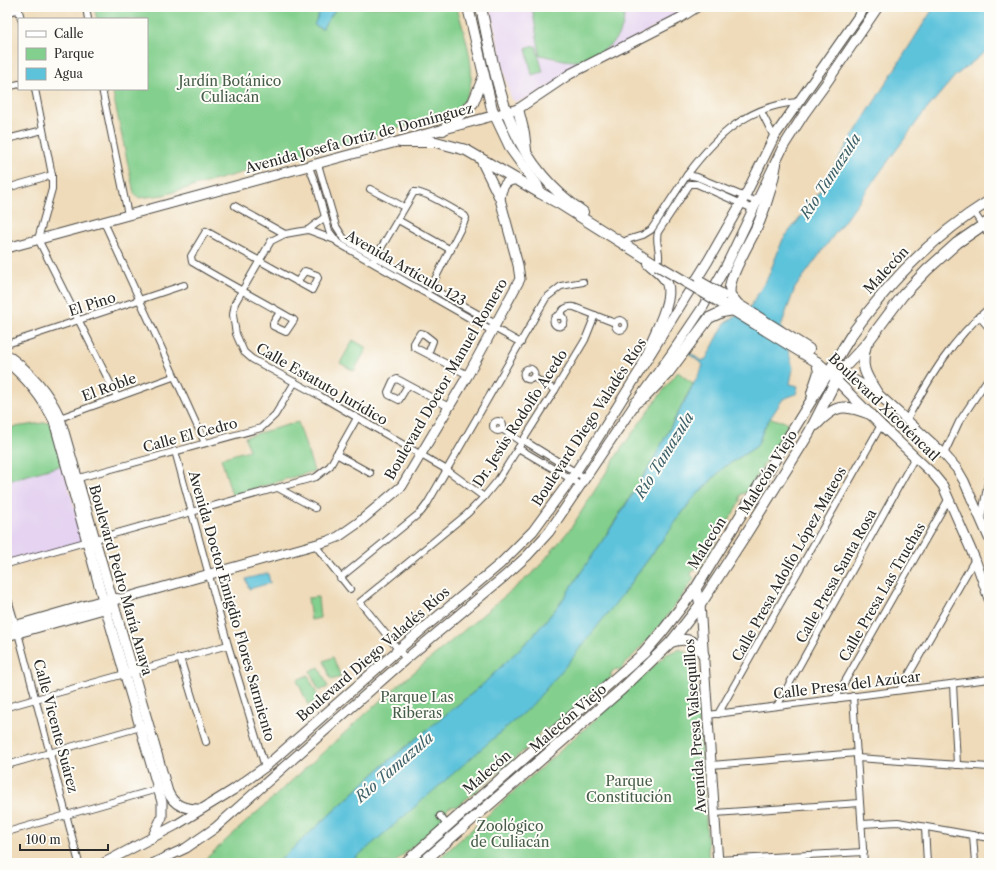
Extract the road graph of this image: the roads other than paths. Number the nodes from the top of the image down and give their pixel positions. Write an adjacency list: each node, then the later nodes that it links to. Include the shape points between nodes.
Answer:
1 (86, 7): 10 (street)
2 (468, 7): 11 (main road)
3 (481, 7): 19 (main road)
4 (697, 7): 17 (main road, Avenida Josefa Ortiz de Domínguez, via 570,74)
5 (865, 7): 16 (main road, Boulevard Diego Valadés Ríos)
6 (878, 7): 29 (main road, Boulevard Diego Valadés Ríos, via 804,114)
7 (18, 8): 8 (street); 9 (street)
8 (7, 13)
9 (20, 18)
10 (88, 18)
11 (484, 76): 20 (main road); 22 (main road, via 473,103)
12 (18, 84): 13 (street)
13 (7, 88)
14 (35, 90): 21 (street)
15 (102, 90): 44 (street)
16 (799, 102): 18 (street, via 780,103); 23 (main road, Boulevard Diego Valadés Ríos)
17 (518, 109): 19 (main road, Avenida Josefa Ortiz de Domínguez); 26 (main road)
18 (761, 111): 23 (street); 32 (street, via 733,125 722,134)
19 (506, 113): 20 (main road, Avenida Josefa Ortiz de Domínguez); 26 (main road)
20 (495, 116): 22 (main road, Avenida Josefa Ortiz de Domínguez); 36 (main road, via 511,149)
21 (43, 130): 24 (street); 31 (street)
22 (443, 130): 25 (main road, Avenida Josefa Ortiz de Domínguez)
23 (774, 136): 38 (main road, Boulevard Diego Valadés Ríos)
24 (7, 139)
25 (400, 142): 27 (main road, via 445,143); 28 (main road, Avenida Josefa Ortiz de Domínguez)
26 (526, 152): 54 (main road, via 542,175 564,197)
27 (480, 158): 33 (main road); 37 (main road, Boulevard Doctor Manuel Romero)
28 (318, 164): 30 (main road, Avenida Josefa Ortiz de Domínguez); 58 (street, Avenida Artículo 123, via 338,231 345,240)
29 (776, 164): 41 (main road, Boulevard Diego Valadés Ríos); 69 (main road, via 760,219 730,283 730,295)
30 (309, 167): 44 (main road, Avenida Josefa Ortiz de Domínguez); 45 (street, Avenida Artículo 123)
31 (52, 175): 34 (street); 52 (street, via 52,189)
32 (687, 175): 38 (street, via 697,176); 54 (street, via 651,230)
33 (516, 180): 36 (main road); 37 (main road, via 503,186)
34 (7, 188)
35 (370, 190): 42 (street)
36 (540, 193): 57 (main road)
37 (500, 199): 77 (main road, Boulevard Doctor Manuel Romero, via 520,279)
38 (742, 201): 41 (street); 60 (street, via 697,184 690,184 658,232); 86 (main road, Boulevard Diego Valadés Ríos, via 708,261)
39 (989, 201): 43 (main road, Malecón)
40 (235, 206): 50 (street)
41 (755, 206): 98 (main road, Boulevard Diego Valadés Ríos, via 703,307)
42 (404, 207): 46 (street); 56 (street, via 411,194 417,191 465,216 466,221)
43 (973, 211): 48 (street); 87 (main road, Malecón, via 940,235 892,282 873,305)
44 (128, 215): 47 (main road, Avenida Josefa Ortiz de Domínguez)
45 (325, 217): 49 (street); 53 (street, Avenida Artículo 123)
46 (398, 220): 56 (street); 58 (street)
47 (104, 222): 52 (main road, Avenida Josefa Ortiz de Domínguez); 68 (street)
48 (986, 223): 51 (street); 80 (main road, Malecón Viejo, via 957,243 927,270 903,296)
49 (308, 230): 50 (street, Calle Estatuto Jurídico); 53 (street)
50 (285, 234): 59 (street, Calle Estatuto Jurídico, via 271,241)
51 (989, 235)
52 (38, 240): 55 (main road, Avenida Josefa Ortiz de Domínguez); 75 (street)
53 (335, 240): 61 (street, Avenida Artículo 123)
54 (627, 240): 60 (main road)
55 (7, 248)
56 (451, 250): 65 (street)
57 (638, 254): 60 (main road); 86 (main road, via 663,276 669,290 665,309)
58 (376, 257): 61 (street); 65 (street, Avenida Artículo 123)
59 (259, 260): 62 (street); 66 (street, Calle Estatuto Jurídico); 66 (street, via 206,231 191,256 191,260)
60 (659, 262): 69 (main road, Boulevard Xicoténcatl, bridge)
61 (372, 264): 67 (street, Avenida Artículo 123)
62 (297, 282)
63 (583, 282): 79 (street, via 561,286 551,293)
64 (184, 284): 68 (street, El Pino)
65 (432, 287): 67 (street); 77 (street, Avenida Artículo 123)
66 (242, 290): 71 (street); 92 (street, Calle Estatuto Jurídico, via 235,303 233,315 236,334 244,352)
67 (428, 294): 77 (street, Avenida Artículo 123)
68 (140, 301): 75 (street, El Pino); 89 (street)
69 (735, 306): 84 (main road, Boulevard Xicoténcatl); 98 (main road, via 709,318 661,381)
70 (989, 308): 74 (street)
71 (280, 312): 71 (street, via 273,323 274,327 286,332 294,320)
72 (595, 315): 73 (street, via 570,306 562,310); 76 (street); 94 (street, Dr. Jesús Rodolfo Acedo, via 585,340)
73 (559, 316)
74 (979, 316): 78 (street); 103 (street, via 948,351 928,380)
75 (79, 321): 81 (street, El Pino); 96 (street)
76 (615, 323)
77 (494, 328): 79 (street); 88 (main road, Boulevard Doctor Manuel Romero)
78 (989, 328)
79 (521, 343): 115 (street)
80 (867, 343): 87 (main road, Malecón Viejo); 95 (main road, via 863,367)
81 (7, 344)
82 (428, 354): 82 (street, via 414,347 420,334 433,341); 88 (street)
83 (7, 355): 102 (main road, Boulevard Pedro María Anaya, via 29,372 49,396)
84 (816, 359): 87 (main road, Boulevard Xicoténcatl); 97 (main road, via 819,372)
85 (7, 362): 102 (main road, Boulevard Pedro María Anaya, via 40,394)
86 (642, 365): 117 (main road, Boulevard Diego Valadés Ríos)
87 (835, 372): 95 (main road, Boulevard Xicoténcatl); 97 (main road, Malecón); 100 (main road, Boulevard Xicoténcatl); 106 (main road, Malecón Viejo)
88 (468, 375): 99 (main road, Boulevard Doctor Manuel Romero)
89 (173, 377): 96 (street, El Roble); 108 (street)
90 (533, 377): 94 (street)
91 (989, 377): 112 (street, via 959,422)
92 (295, 382): 101 (street, Calle Estatuto Jurídico); 108 (street, Calle El Cedro, via 275,415 261,428)
93 (408, 385): 93 (street, via 395,379 388,392 397,400); 99 (street)
94 (555, 390): 107 (street, Dr. Jesús Rodolfo Acedo)
95 (877, 393): 103 (main road, Boulevard Xicoténcatl)
96 (117, 397): 102 (street, El Roble)
97 (811, 402): 134 (main road, Malecón)
98 (635, 403): 120 (main road, Boulevard Diego Valadés Ríos)
99 (449, 407): 113 (main road, Boulevard Doctor Manuel Romero)
100 (870, 414): 104 (main road, Boulevard Xicoténcatl); 106 (main road, via 851,407 842,407 824,417)
101 (356, 418): 111 (street); 113 (street, Calle Estatuto Jurídico)
102 (57, 419): 119 (main road, Boulevard Pedro María Anaya)
103 (906, 421): 112 (main road, Boulevard Xicoténcatl)
104 (881, 425): 114 (main road, Boulevard Xicoténcatl); 157 (street, Calle Presa Adolfo López Mateos)
105 (502, 429): 107 (street)
106 (809, 433): 139 (main road, Malecón Viejo)
107 (522, 441): 109 (street, Dr. Jesús Rodolfo Acedo); 117 (street)
108 (205, 443): 110 (street, Calle El Cedro)
109 (518, 448): 117 (street); 122 (street, Dr. Jesús Rodolfo Acedo)
110 (175, 451): 119 (street, Calle El Cedro); 125 (street, Avenida Doctor Emigdio Flores Sarmiento)
111 (336, 454): 116 (street); 121 (street, via 330,466 316,477)
112 (944, 454): 126 (main road, Boulevard Xicoténcatl, via 957,469)
113 (420, 455): 115 (street, Calle Estatuto Jurídico); 129 (main road, Boulevard Doctor Manuel Romero, via 402,486 394,494 338,537)
114 (915, 457): 123 (main road, Boulevard Xicoténcatl, via 934,475); 155 (street, Calle Presa Santa Rosa)
115 (447, 470): 122 (street, Calle Estatuto Jurídico); 133 (street, via 421,512)
116 (370, 473)
117 (573, 476): 120 (street); 144 (main road, Boulevard Diego Valadés Ríos, via 544,518 517,549)
118 (989, 477): 126 (street)
119 (74, 480): 128 (main road, Boulevard Pedro María Anaya)
120 (583, 481): 147 (main road, Boulevard Diego Valadés Ríos, via 560,518 527,556)
121 (278, 488): 124 (street); 125 (street)
122 (484, 497): 144 (street, Dr. Jesús Rodolfo Acedo, via 360,602)
123 (949, 498): 130 (main road, Boulevard Xicoténcatl); 153 (street, Calle Presa Las Truchas)
124 (315, 508)
125 (192, 511): 128 (street); 132 (street, Avenida Doctor Emigdio Flores Sarmiento)
126 (982, 519): 127 (main road, Boulevard Xicoténcatl)
127 (989, 538)
128 (91, 541): 131 (street); 138 (main road, Boulevard Pedro María Anaya)
129 (315, 545): 132 (main road, Boulevard Doctor Manuel Romero); 133 (street)
130 (975, 559): 137 (main road, Boulevard Xicoténcatl); 151 (street)
131 (7, 564)
132 (210, 576): 138 (main road, Boulevard Doctor Manuel Romero); 143 (street, Avenida Doctor Emigdio Flores Sarmiento)
133 (340, 578): 135 (street)
134 (696, 588): 139 (main road, Avenida Presa Valsequillos); 177 (main road, Malecón, via 662,632 627,670)
135 (350, 589)
136 (7, 596): 140 (street, Calle Vicente Suárez)
137 (989, 599)
138 (108, 603): 140 (main road, Boulevard Doctor Manuel Romero); 148 (main road, Boulevard Pedro María Anaya)
139 (700, 605): 142 (main road, Malecón Viejo); 145 (main road, Avenida Presa Valsequillos)
140 (14, 629): 141 (main road, Boulevard Doctor Manuel Romero); 154 (street, Calle Vicente Suárez)
141 (7, 636)
142 (671, 642): 145 (main road, via 691,640); 191 (main road, Malecón Viejo, via 622,689)
143 (228, 645): 146 (street); 167 (street, Avenida Doctor Emigdio Flores Sarmiento)
144 (398, 650): 147 (street); 167 (main road, Boulevard Diego Valadés Ríos)
145 (704, 656): 158 (main road, Avenida Presa Valsequillos)
146 (180, 658): 148 (street); 160 (street)
147 (406, 659): 172 (main road, Boulevard Diego Valadés Ríos, via 349,714)
148 (128, 673): 154 (street); 159 (main road, Boulevard Pedro María Anaya)
149 (989, 679): 150 (street, Calle Presa del Azúcar)
150 (953, 684): 151 (street, Calle Presa del Azúcar); 165 (street)
151 (900, 690): 152 (street, Calle Presa del Azúcar)
152 (853, 696): 153 (street, Calle Presa del Azúcar); 162 (street)
153 (835, 699): 155 (street, Calle Presa del Azúcar)
154 (35, 700): 156 (street); 161 (street, Calle Vicente Suárez)
155 (777, 706): 157 (street, Calle Presa del Azúcar)
156 (7, 707)
157 (718, 714): 158 (street, Calle Presa del Azúcar)
158 (708, 715): 164 (main road, Avenida Presa Valsequillos)
159 (144, 726): 161 (street); 168 (main road, Boulevard Pedro María Anaya)
160 (206, 742)
161 (50, 753): 163 (street); 174 (street, Calle Vicente Suárez)
162 (857, 756): 164 (street); 165 (street); 170 (street)
163 (7, 765)
164 (711, 765): 173 (main road, Avenida Presa Valsequillos)
165 (958, 765): 166 (street)
166 (989, 767)
167 (265, 768): 169 (main road, Boulevard Diego Valadés Ríos)
168 (162, 788): 171 (main road, Boulevard Pedro María Anaya, via 179,806); 174 (street); 182 (main road, Boulevard Pedro María Anaya, via 163,813)
169 (233, 790): 171 (main road, Boulevard Diego Valadés Ríos); 172 (main road, via 241,797)
170 (860, 803): 173 (street); 176 (street)
171 (200, 809): 182 (main road, Boulevard Diego Valadés Ríos)
172 (232, 812): 189 (main road, Boulevard Diego Valadés Ríos, via 186,848)
173 (715, 813): 185 (main road, Avenida Presa Valsequillos)
174 (67, 815): 179 (street); 186 (street, Calle Vicente Suárez)
175 (440, 816): 177 (street)
176 (862, 824): 178 (street, via 898,822); 184 (street)
177 (447, 825): 190 (main road, Malecón)
178 (925, 827): 180 (street); 193 (street)
179 (7, 832)
180 (973, 835): 181 (street); 194 (street)
181 (989, 838)
182 (151, 839): 183 (main road, Boulevard Diego Valadés Ríos)
183 (130, 851): 187 (main road, Boulevard Diego Valadés Ríos); 188 (main road)
184 (864, 852): 185 (street); 192 (street)
185 (718, 862)
186 (79, 863)
187 (104, 863)
188 (113, 863)
189 (154, 863)
190 (405, 863)
191 (422, 863)
192 (864, 863)
193 (927, 863)
194 (976, 863)

